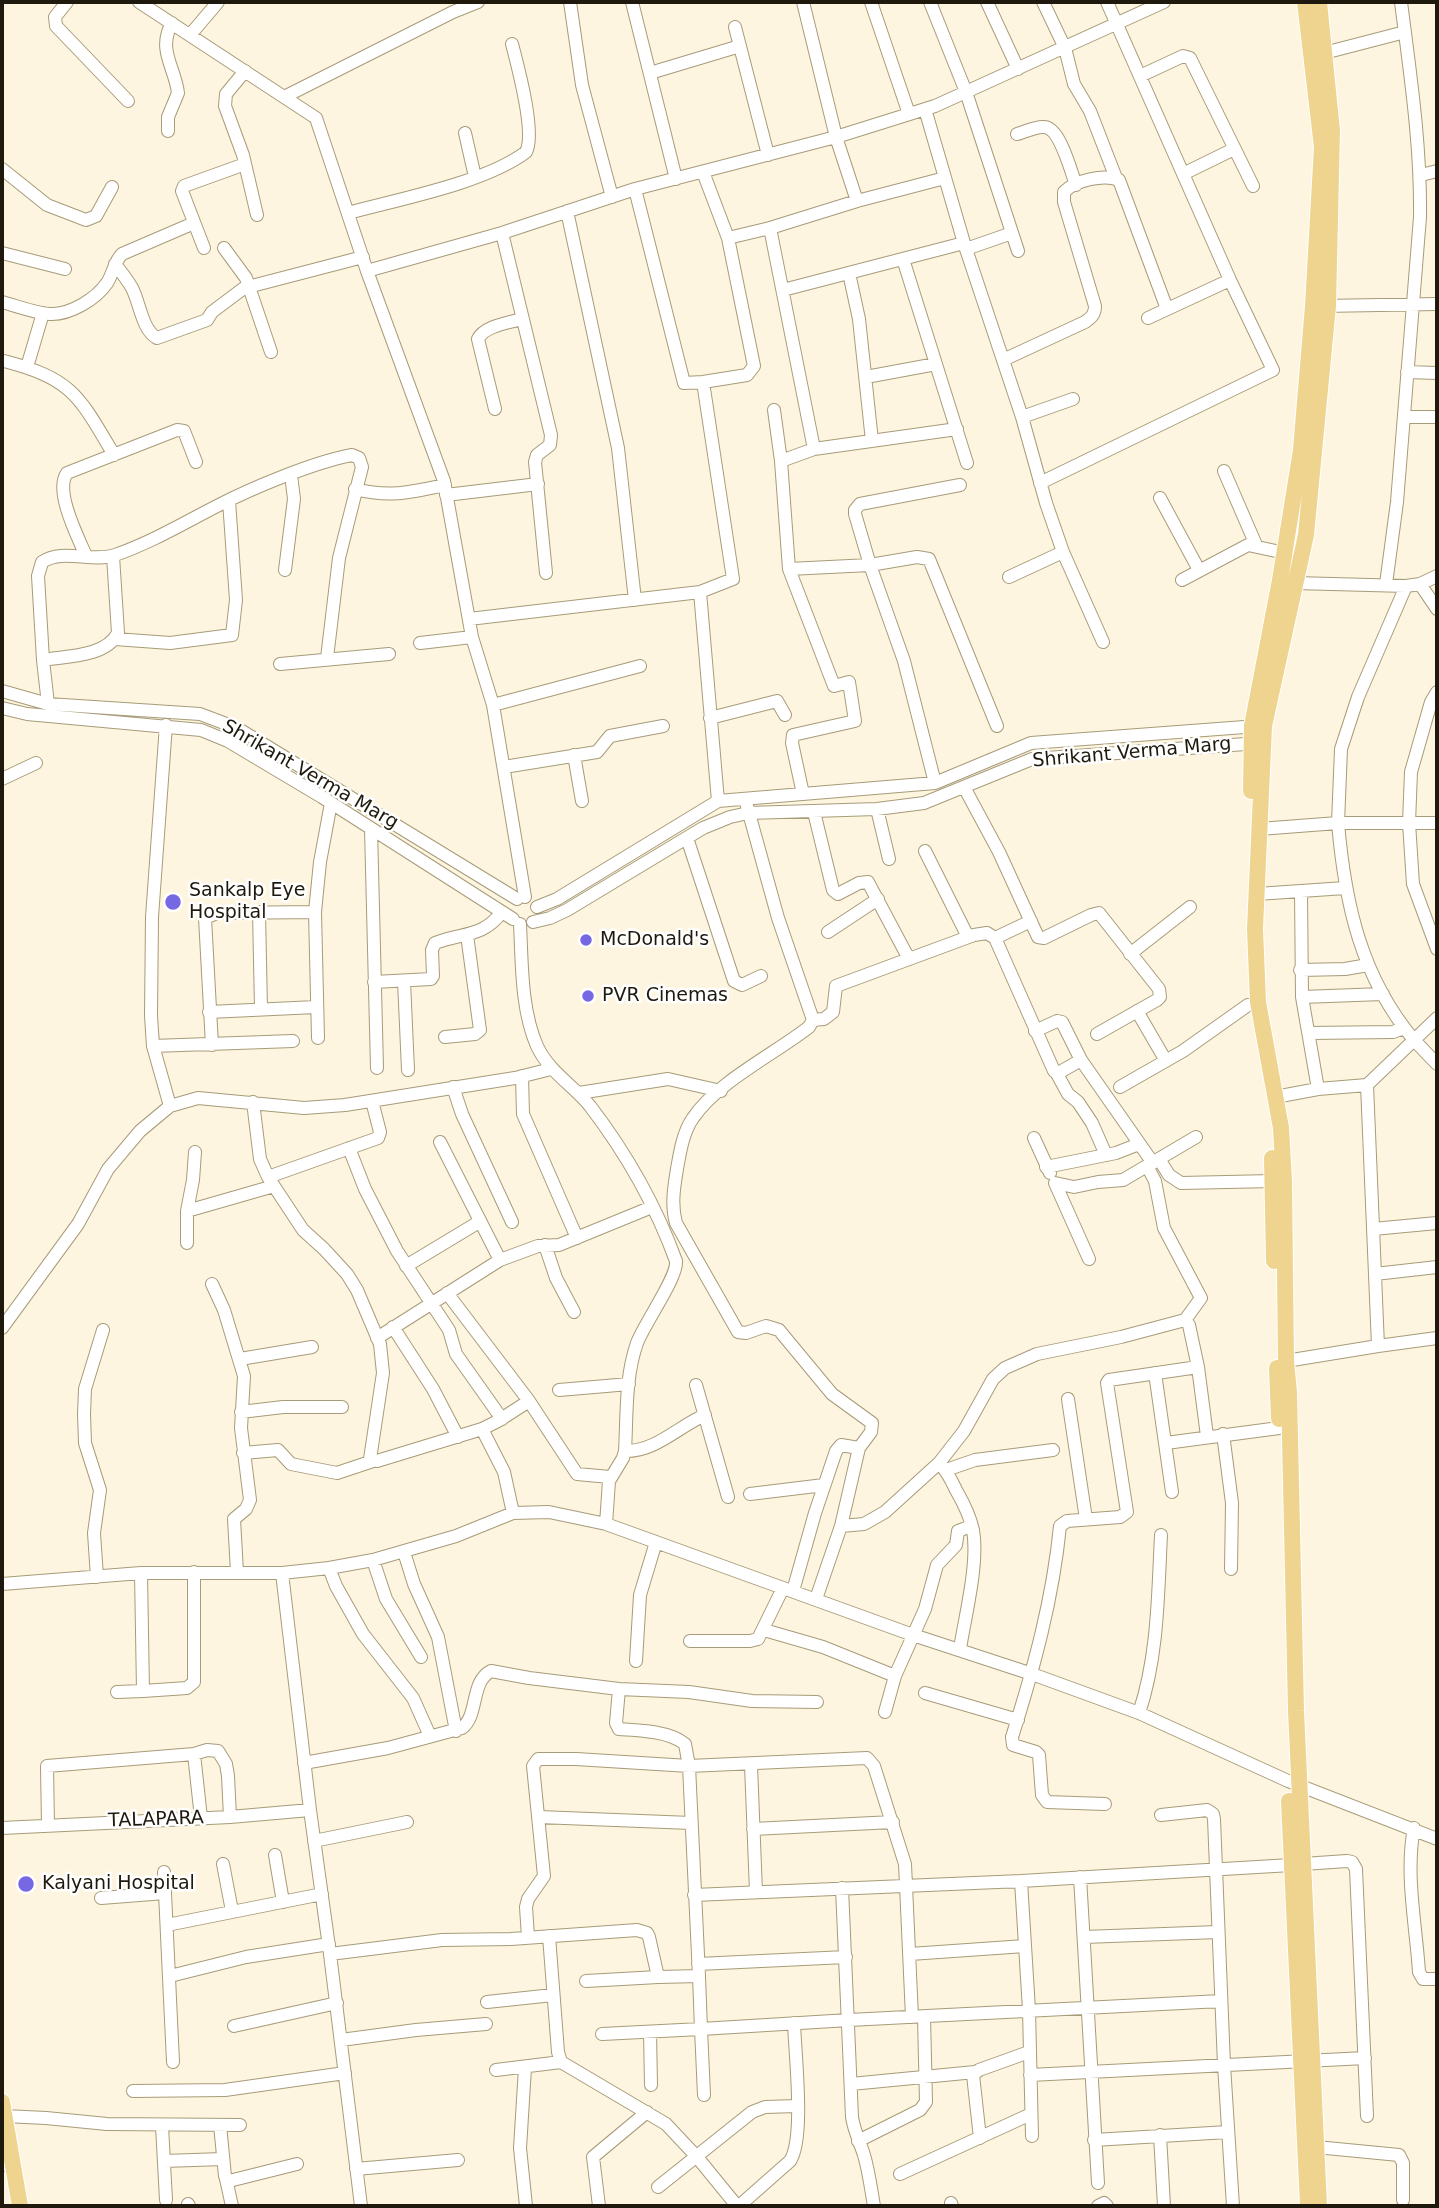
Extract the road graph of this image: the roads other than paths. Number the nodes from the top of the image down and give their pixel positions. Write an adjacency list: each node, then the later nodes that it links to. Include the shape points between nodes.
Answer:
1 (66, 2): 32 (street, via 55,17 56,26)
2 (139, 2): 17 (street)
3 (218, 2): 21 (street)
4 (478, 2): 31 (street)
5 (570, 2): 55 (street, via 582,85)
6 (632, 2): 28 (street)
7 (803, 2): 38 (street)
8 (871, 2): 34 (street)
9 (930, 2): 30 (street)
10 (987, 2): 26 (street)
11 (1043, 2): 24 (street)
12 (1107, 2): 18 (street)
13 (1164, 2): 18 (street)
14 (1305, 2): 82 (main road, via 1322,147)
15 (1319, 2): 25 (main road)
16 (1401, 2): 20 (street)
17 (172, 23): 21 (street); 35 (street, via 166,33 166,55 178,93 168,117)
18 (1117, 24): 24 (street); 29 (street)
19 (735, 27): 23 (street)
20 (1405, 32): 25 (street); 46 (street)
21 (190, 35): 27 (street)
22 (512, 44): 47 (street, via 525,99 528,149)
23 (740, 46): 28 (street); 40 (street)
24 (1065, 48): 26 (street); 49 (street, via 1074,84 1090,111)
25 (1324, 53): 82 (main road, via 1332,131)
26 (1018, 69): 30 (street)
27 (244, 71): 31 (street); 41 (street, via 225,100)
28 (650, 73): 50 (street)
29 (1140, 76): 39 (street, via 1183,56 1190,58); 45 (street)
30 (966, 92): 33 (street); 63 (street)
31 (285, 97): 58 (street, via 316,118)
32 (128, 101)
33 (925, 109): 34 (street); 48 (street)
34 (909, 114): 38 (street)
35 (168, 131)
36 (465, 133): 47 (street)
37 (1017, 134): 51 (street, via 1043,127 1053,130)
38 (836, 137): 40 (street); 56 (street)
39 (1234, 149): 45 (street); 52 (street)
40 (768, 155): 44 (street)
41 (245, 164): 59 (street); 60 (street, via 184,186)
42 (2, 169): 53 (street, via 47,205 86,220 96,216)
43 (1437, 171): 46 (street)
44 (703, 172): 50 (street); 64 (street)
45 (1183, 174): 76 (street)
46 (1420, 175): 80 (street)
47 (475, 177): 58 (street)
48 (945, 178): 56 (street); 65 (street)
49 (1116, 178): 51 (street); 83 (street, via 1125,191)
50 (676, 179): 54 (street)
51 (1076, 185): 88 (street, via 1064,192 1063,202 1095,312 1085,322)
52 (1253, 186)
53 (112, 187)
54 (635, 189): 55 (street); 95 (street, via 684,383)
55 (611, 197): 57 (street)
56 (857, 201): 61 (street)
57 (567, 211): 62 (street); 136 (street, via 618,447)
58 (348, 214): 70 (street)
59 (257, 215)
60 (194, 223): 66 (street); 72 (street, via 128,251)
61 (770, 228): 64 (street); 78 (street)
62 (502, 233): 74 (street); 86 (street)
63 (1012, 233): 65 (street); 68 (street)
64 (728, 238): 95 (street, via 754,366 747,374)
65 (965, 246): 71 (street); 88 (street)
66 (204, 248)
67 (224, 248): 77 (street)
68 (1018, 251)
69 (2, 253): 73 (street)
70 (363, 257): 74 (street); 77 (street)
71 (903, 259): 75 (street); 90 (street)
72 (115, 264): 77 (street, via 157,338 207,320); 84 (street, via 107,283 89,300 60,313)
73 (65, 269)
74 (367, 271): 115 (street)
75 (849, 273): 78 (street); 94 (street)
76 (1230, 280): 83 (street); 111 (street, via 1273,370)
77 (249, 286): 87 (street)
78 (783, 289): 104 (street)
79 (2, 302): 84 (street)
80 (1412, 304): 81 (street); 82 (street); 92 (street)
81 (1437, 304)
82 (1320, 306): 120 (main road); 131 (main road, via 1306,535)
83 (1167, 309): 85 (street)
84 (43, 313): 91 (street)
85 (1148, 318)
86 (522, 319): 97 (street, via 479,335); 112 (street, via 551,442 536,458)
87 (271, 352)
88 (1003, 359): 100 (street)
89 (4, 361): 91 (street)
90 (936, 364): 94 (street); 102 (street)
91 (27, 367): 105 (street, via 72,391)
92 (1407, 372): 93 (street); 101 (street)
93 (1437, 373)
94 (866, 377): 103 (street)
95 (703, 382): 135 (street, via 733,579)
96 (1073, 399): 100 (street)
97 (495, 409)
98 (774, 410): 106 (street)
99 (1437, 416): 101 (street)
100 (1022, 417): 111 (street)
101 (1404, 417): 132 (street)
102 (957, 429): 103 (street); 108 (street)
103 (872, 441): 104 (street)
104 (814, 449): 106 (street)
105 (114, 454): 107 (street, via 181,430); 121 (street, via 67,473 63,479 68,512)
106 (781, 461): 124 (street)
107 (196, 463)
108 (967, 463)
109 (1224, 471): 118 (street)
110 (291, 475): 114 (street, via 352,455 361,461); 117 (street); 125 (street, via 294,499)
111 (1040, 483): 119 (street)
112 (538, 484): 115 (street); 127 (street)
113 (960, 485): 123 (street, via 856,506)
114 (355, 489): 115 (street, via 378,495); 144 (street, via 339,558)
115 (446, 490): 138 (street)
116 (1160, 498): 126 (street)
117 (229, 500): 122 (street); 140 (street, via 236,600 232,635 170,643)
118 (1256, 545): 120 (street); 126 (street, via 1235,550)
119 (1063, 552): 129 (street); 141 (street)
120 (1285, 553): 158 (main road)
121 (86, 556): 122 (street); 145 (street, via 51,557 41,562)
122 (113, 556): 140 (street)
123 (870, 565): 124 (street); 157 (street, via 929,559); 164 (street, via 904,661)
124 (789, 569): 166 (street, via 834,686 849,682 855,721 793,735)
125 (285, 570)
126 (1199, 570): 130 (street)
127 (546, 573)
128 (1437, 576): 133 (street)
129 (1009, 577)
130 (1182, 580)
131 (1295, 583): 132 (street); 158 (main road)
132 (1386, 584): 134 (street)
133 (1420, 584): 134 (street); 137 (street)
134 (1406, 586): 174 (street, via 1341,749)
135 (700, 592): 136 (street); 154 (street)
136 (635, 600): 138 (street)
137 (1437, 609)
138 (469, 619): 139 (street)
139 (472, 637): 142 (street); 151 (street)
140 (115, 639): 145 (street, via 104,648)
141 (1103, 642)
142 (420, 643)
143 (389, 654): 144 (street)
144 (327, 658): 146 (street)
145 (43, 660): 150 (street)
146 (280, 664)
147 (640, 666): 151 (street)
148 (2, 691): 150 (street, Shrikant Verma Marg)
149 (1437, 692): 175 (street, via 1411,772)
150 (48, 704): 185 (street, Shrikant Verma Marg, via 200,714 237,728)
151 (493, 705): 162 (street)
152 (2, 708): 155 (street, Shrikant Verma Marg)
153 (785, 715): 154 (street, via 777,701)
154 (710, 718): 169 (street)
155 (166, 725): 170 (street, Shrikant Verma Marg, via 201,730 228,741); 223 (street, via 152,917)
156 (663, 726): 160 (street, via 610,736 597,752)
157 (997, 726)
158 (1258, 726): 159 (main road); 164 (street, Shrikant Verma Marg, via 1031,743)
159 (1257, 743): 165 (street, Shrikant Verma Marg, via 1032,759); 177 (main road); 207 (main road, via 1245,913)
160 (574, 755): 162 (street); 168 (street)
161 (36, 762): 163 (street)
162 (503, 767): 185 (street)
163 (2, 779)
164 (935, 783): 166 (street, Shrikant Verma Marg)
165 (964, 787): 171 (street, Shrikant Verma Marg, via 924,803); 192 (street)
166 (803, 794): 167 (street, Shrikant Verma Marg)
167 (745, 799): 169 (street, Shrikant Verma Marg); 173 (street)
168 (582, 801)
169 (719, 801): 187 (street, Shrikant Verma Marg)
170 (331, 803): 178 (street, Shrikant Verma Marg); 190 (street)
171 (877, 809): 172 (street, Shrikant Verma Marg); 181 (street)
172 (814, 812): 173 (street, Shrikant Verma Marg); 186 (street, via 835,893 864,881)
173 (748, 813): 179 (street, Shrikant Verma Marg, via 717,821); 213 (street)
174 (1338, 823): 175 (street); 177 (street); 182 (street)
175 (1409, 823): 176 (street); 197 (street, via 1413,884)
176 (1437, 823)
177 (1259, 828): 184 (main road)
178 (371, 829): 191 (street, Shrikant Verma Marg); 204 (street)
179 (687, 838): 191 (street, Shrikant Verma Marg, via 567,910 550,918); 202 (street, via 734,981 742,985)
180 (926, 851): 195 (street)
181 (889, 859)
182 (1345, 888): 183 (street); 200 (street)
183 (1301, 892): 184 (street); 201 (street)
184 (1257, 894): 238 (main road, via 1258,1002)
185 (521, 898): 187 (street, Shrikant Verma Marg, via 533,900); 191 (street, via 510,910)
186 (878, 899): 193 (street); 199 (street)
187 (537, 907): 191 (street, via 537,915)
188 (1190, 907): 198 (street)
189 (259, 912): 190 (street); 209 (street); 211 (street, via 217,913 205,918)
190 (315, 912): 208 (street)
191 (517, 919): 194 (street); 229 (street, via 530,1024)
192 (1031, 921): 196 (street); 198 (street, via 1041,938 1099,913)
193 (828, 932)
194 (467, 935): 203 (street, via 432,946 431,979); 219 (street, via 480,1030)
195 (968, 937): 196 (street, via 986,933); 199 (street)
196 (995, 938): 215 (street)
197 (1437, 949)
198 (1130, 954): 210 (street, via 1161,993)
199 (909, 959): 213 (street, via 836,986 833,1012)
200 (1368, 965): 201 (street); 205 (street)
201 (1300, 970): 206 (street)
202 (761, 976)
203 (404, 981): 204 (street); 228 (street)
204 (374, 982): 227 (street)
205 (1383, 994): 206 (street); 214 (street)
206 (1302, 997): 217 (street)
207 (1248, 1005): 225 (street); 251 (main road, via 1270,1124)
208 (316, 1007): 209 (street); 218 (street)
209 (261, 1009): 211 (street)
210 (1136, 1011): 216 (street); 225 (street)
211 (209, 1012): 222 (street)
212 (1437, 1018): 220 (street)
213 (813, 1020): 236 (street, via 806,1030)
214 (1404, 1028): 217 (street); 220 (street)
215 (1035, 1031): 224 (street, via 1060,1020); 230 (street)
216 (1097, 1034)
217 (1309, 1034): 235 (street)
218 (318, 1038)
219 (445, 1038)
220 (1414, 1040): 226 (street); 232 (street)
221 (293, 1041): 222 (street)
222 (212, 1045): 223 (street)
223 (153, 1046): 241 (street)
224 (1082, 1060): 230 (street); 245 (street)
225 (1166, 1061): 234 (street)
226 (1437, 1064)
227 (377, 1068)
228 (408, 1069)
229 (551, 1069): 231 (street); 237 (street)
230 (1056, 1072): 248 (street, via 1092,1123)
231 (522, 1076): 233 (street); 260 (street, via 523,1114)
232 (1367, 1085): 235 (street); 259 (street)
233 (453, 1087): 239 (street); 257 (street)
234 (1120, 1087)
235 (1318, 1089): 238 (street)
236 (721, 1091): 237 (street, via 668,1079); 299 (street, via 693,1118 683,1142 674,1193 676,1223 738,1332 766,1326 779,1330 832,1394 872,1423 872,1432)
237 (579, 1093): 254 (street, via 619,1147)
238 (1275, 1097): 281 (main road, via 1284,1181)
239 (372, 1101): 240 (street, via 304,1108); 246 (street, via 380,1135)
240 (253, 1102): 241 (street, via 198,1098); 252 (street, via 260,1159)
241 (170, 1106): 274 (street, via 140,1131 108,1170 78,1224)
242 (1196, 1137): 249 (street)
243 (1034, 1138): 250 (street)
244 (440, 1142): 256 (street)
245 (1139, 1144): 248 (street); 249 (street)
246 (349, 1149): 252 (street); 265 (street)
247 (195, 1152): 255 (street)
248 (1105, 1155): 250 (street)
249 (1153, 1163): 251 (street, via 1181,1183); 253 (street, via 1124,1180 1074,1188); 272 (street, via 1164,1228 1201,1298)
250 (1046, 1167): 253 (street)
251 (1273, 1181): 293 (main road)
252 (271, 1182): 255 (street); 276 (street, via 303,1230 347,1273)
253 (1055, 1183): 263 (street)
254 (652, 1207): 260 (street); 284 (street, via 677,1268 637,1344)
255 (187, 1211): 261 (street)
256 (479, 1222): 264 (street); 265 (street)
257 (512, 1222)
258 (1437, 1223): 259 (street)
259 (1373, 1229): 267 (street)
260 (577, 1238): 262 (street)
261 (187, 1243)
262 (545, 1245): 264 (street); 271 (street)
263 (1089, 1259)
264 (500, 1260): 269 (street)
265 (406, 1266): 270 (street)
266 (1437, 1267): 267 (street)
267 (1375, 1274): 278 (street)
268 (212, 1284): 280 (street)
269 (447, 1293): 270 (street); 288 (street)
270 (430, 1303): 273 (street); 292 (street, via 449,1330 456,1354)
271 (574, 1312)
272 (1185, 1320): 282 (street); 304 (street, via 1037,1354 1005,1368 993,1379)
273 (393, 1327): 276 (street); 297 (street)
274 (2, 1328)
275 (103, 1330): 325 (street, via 85,1389 84,1413 85,1443 100,1490 94,1533)
276 (377, 1338): 303 (street, via 383,1373 369,1455)
277 (1437, 1338): 278 (street)
278 (1378, 1346): 281 (street)
279 (312, 1347): 280 (street)
280 (240, 1359): 290 (street)
281 (1286, 1361): 351 (main road)
282 (1198, 1367): 283 (street); 296 (street)
283 (1155, 1373): 298 (street); 311 (street, via 1107,1383 1127,1512 1120,1517)
284 (629, 1384): 286 (street); 301 (street)
285 (696, 1385): 291 (street)
286 (559, 1390)
287 (1068, 1399): 311 (street)
288 (530, 1401): 292 (street); 305 (street, via 576,1474)
289 (342, 1408): 290 (street)
290 (242, 1412): 302 (street)
291 (705, 1415): 301 (street, via 649,1447); 309 (street)
292 (502, 1419): 294 (street)
293 (1279, 1428): 295 (street); 351 (main road)
294 (482, 1429): 297 (street); 310 (street, via 504,1472)
295 (1223, 1434): 296 (street); 320 (street, via 1232,1503)
296 (1207, 1436): 298 (street)
297 (458, 1437): 303 (street)
298 (1166, 1443): 307 (street)
299 (859, 1448): 306 (street, via 838,1447); 313 (street)
300 (1053, 1450): 304 (street)
301 (625, 1451): 305 (street)
302 (243, 1453): 303 (street, via 278,1450 291,1464 337,1473); 322 (street, via 250,1500 234,1519)
303 (373, 1461)
304 (943, 1466): 313 (street, via 885,1512 864,1524); 314 (street)
305 (610, 1477): 312 (street)
306 (824, 1485): 308 (street); 327 (street)
307 (1172, 1492)
308 (750, 1494)
309 (728, 1497)
310 (513, 1513): 312 (street, via 549,1512); 317 (street)
311 (1086, 1520): 335 (street, via 1060,1526)
312 (606, 1524): 316 (street)
313 (841, 1526): 328 (street)
314 (971, 1526): 330 (street, via 958,1531 957,1545 937,1565); 332 (street, via 973,1552)
315 (1161, 1535): 343 (street, via 1152,1648)
316 (656, 1542): 327 (street); 334 (street, via 640,1595)
317 (404, 1552): 318 (street); 345 (street, via 438,1637)
318 (373, 1560): 319 (street); 333 (street, via 386,1599)
319 (329, 1568): 324 (street); 346 (street, via 363,1634 413,1698)
320 (1231, 1569)
321 (194, 1572): 322 (street); 323 (street); 338 (street, via 194,1682 187,1688)
322 (237, 1572): 324 (street)
323 (141, 1573): 325 (street); 338 (street)
324 (282, 1573): 348 (street)
325 (97, 1577): 326 (street)
326 (2, 1584)
327 (788, 1589): 328 (street); 329 (street)
328 (816, 1600): 330 (street)
329 (764, 1630): 331 (street, via 750,1641); 336 (street, via 823,1647)
330 (913, 1635): 332 (street); 336 (street)
331 (690, 1641)
332 (960, 1649): 335 (street)
333 (421, 1657)
334 (636, 1661)
335 (1032, 1674): 343 (street); 344 (street)
336 (895, 1676): 342 (street)
337 (619, 1689): 341 (street); 345 (street, via 491,1671 476,1693 469,1722); 350 (street, via 619,1729 643,1729 680,1740)
338 (144, 1691): 339 (street)
339 (117, 1692)
340 (925, 1693): 344 (street)
341 (817, 1702)
342 (885, 1712)
343 (1139, 1713): 351 (street)
344 (1018, 1720): 352 (street, via 1012,1742 1016,1748 1039,1755 1044,1799)
345 (456, 1731): 346 (street)
346 (430, 1736): 348 (street)
347 (194, 1754): 355 (street, via 213,1750 222,1756); 357 (street); 361 (street, via 47,1766)
348 (304, 1763): 353 (street)
349 (751, 1765): 350 (street); 359 (street, via 867,1758 874,1766); 364 (street)
350 (689, 1766): 356 (street, via 538,1759 533,1766); 360 (street)
351 (1294, 1784): 363 (street); 369 (main road)
352 (1105, 1804)
353 (310, 1810): 355 (street, TALAPARA); 366 (street)
354 (1161, 1815): 370 (street, via 1211,1812)
355 (230, 1817): 357 (street, TALAPARA)
356 (538, 1817): 360 (street); 386 (street, via 544,1876 528,1899)
357 (201, 1818): 361 (street, TALAPARA)
358 (407, 1822): 366 (street)
359 (892, 1822): 364 (street); 374 (street)
360 (691, 1823): 379 (street)
361 (48, 1826): 362 (street, TALAPARA)
362 (2, 1828)
363 (1414, 1828): 365 (street); 395 (street, via 1411,1852 1419,1972 1423,1979)
364 (753, 1829): 376 (street)
365 (1437, 1839)
366 (314, 1841): 378 (street)
367 (275, 1855): 381 (street)
368 (223, 1864): 382 (street)
369 (1297, 1864): 370 (street); 413 (street, via 1355,1864); 414 (main road)
370 (1215, 1870): 372 (street); 384 (street)
371 (164, 1872): 377 (street)
372 (1080, 1877): 373 (street); 387 (street)
373 (1021, 1881): 374 (street); 388 (street)
374 (907, 1886): 375 (street); 390 (street)
375 (842, 1888): 376 (street); 391 (street)
376 (756, 1892): 379 (street)
377 (165, 1894): 380 (street); 383 (street)
378 (322, 1894): 381 (street); 389 (street)
379 (694, 1895): 392 (street)
380 (101, 1898)
381 (283, 1902): 382 (street)
382 (232, 1911): 383 (street)
383 (167, 1925): 393 (street)
384 (1218, 1931): 387 (street); 398 (street)
385 (549, 1936): 386 (street); 394 (street, via 642,1931 649,1937); 397 (street)
386 (528, 1937): 389 (street)
387 (1084, 1937): 401 (street)
388 (1025, 1946): 390 (street); 402 (street)
389 (330, 1949): 393 (street, via 246,1957); 400 (street)
390 (910, 1954): 403 (street)
391 (846, 1957): 392 (street); 404 (street)
392 (698, 1970): 394 (street); 408 (street)
393 (170, 1976): 415 (street)
394 (658, 1977): 396 (street)
395 (1437, 1979)
396 (586, 1981)
397 (553, 1994): 399 (street); 416 (street)
398 (1222, 2001): 401 (street); 417 (street)
399 (487, 2002)
400 (337, 2003): 407 (street); 411 (street)
401 (1088, 2008): 402 (street); 422 (street)
402 (1029, 2010): 403 (street); 412 (street)
403 (918, 2017): 404 (street); 424 (street)
404 (849, 2020): 405 (street); 425 (street)
405 (794, 2023): 408 (street); 429 (street)
406 (486, 2024): 411 (street)
407 (234, 2026)
408 (701, 2029): 409 (street); 428 (street)
409 (650, 2032): 410 (street); 426 (street)
410 (602, 2034)
411 (341, 2040): 421 (street)
412 (1029, 2052): 420 (street); 423 (street)
413 (1365, 2058): 414 (street); 433 (street)
414 (1307, 2060): 417 (street); 443 (main road); 469 (main road)
415 (173, 2062)
416 (561, 2062): 418 (street); 431 (street)
417 (1224, 2065): 422 (street); 437 (street)
418 (525, 2068): 419 (street); 461 (street, via 520,2147)
419 (496, 2070)
420 (975, 2072): 424 (street); 440 (street)
421 (345, 2073): 427 (street, via 225,2090); 450 (street)
422 (1091, 2073): 423 (street); 441 (street)
423 (1030, 2075): 432 (street)
424 (927, 2078): 425 (street); 442 (street, via 924,2106)
425 (851, 2084): 442 (street)
426 (652, 2085)
427 (133, 2091)
428 (704, 2095)
429 (797, 2106): 444 (street, via 752,2112); 463 (street, via 795,2154)
430 (3, 2109): 436 (street); 458 (main road)
431 (648, 2112): 444 (street); 462 (street, via 593,2157)
432 (1031, 2114): 439 (street); 440 (street)
433 (1367, 2116)
434 (220, 2125): 435 (street); 436 (street); 445 (street)
435 (240, 2125)
436 (162, 2126): 446 (street)
437 (1228, 2132): 438 (street); 468 (street)
438 (1160, 2135): 441 (street); 467 (street)
439 (1032, 2136)
440 (980, 2138): 451 (street)
441 (1094, 2140): 453 (street)
442 (858, 2141): 464 (street)
443 (1317, 2147): 456 (street, via 1399,2155); 470 (main road)
444 (697, 2157): 454 (street); 463 (street)
445 (223, 2159): 446 (street); 452 (street)
446 (164, 2161): 455 (street)
447 (458, 2161): 450 (street)
448 (2, 2163): 457 (main road)
449 (296, 2164): 452 (street)
450 (356, 2169): 460 (street)
451 (900, 2174)
452 (226, 2179): 459 (street)
453 (1098, 2183)
454 (658, 2187)
455 (166, 2200)
456 (1403, 2200)
457 (10, 2206)
458 (20, 2206)
459 (232, 2206)
460 (361, 2206)
461 (526, 2206)
462 (599, 2206)
463 (738, 2206)
464 (874, 2206)
465 (1098, 2206): 466 (street)
466 (1107, 2206)
467 (1164, 2206)
468 (1233, 2206)
469 (1308, 2206)
470 (1320, 2206)

